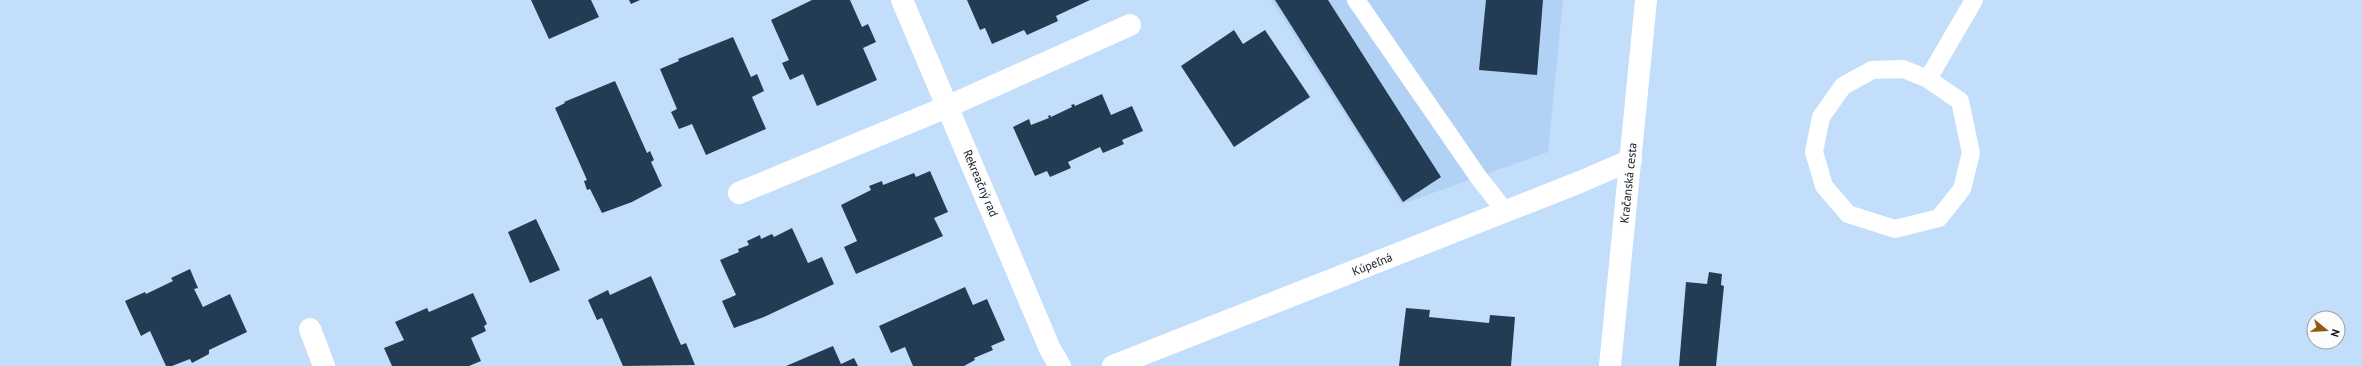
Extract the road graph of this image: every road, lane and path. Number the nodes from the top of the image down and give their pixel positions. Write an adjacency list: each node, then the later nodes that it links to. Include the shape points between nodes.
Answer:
1 (902, 0): 7 (street, Rekreačný rad)
2 (1356, 0): 10 (lane, via 1479,178)
3 (1646, 0): 8 (street, Kračanská cesta)
4 (1974, 0): 6 (lane)
5 (1130, 25): 7 (street)
6 (1928, 79): 6 (lane, via 1903,69 1872,70 1843,86 1821,117 1814,152 1824,186 1848,214 1895,230 1939,218 1962,189 1971,153 1960,101)
7 (949, 106): 9 (street); 13 (street, Rekreačný rad, via 1050,349)
8 (1631, 160): 10 (street, Kúpeľná); 15 (street, Kračanská cesta)
9 (738, 193)
10 (1505, 211): 14 (street, Kúpeľná)
11 (310, 329): 12 (street)
12 (324, 366)
13 (1060, 366)
14 (1113, 366)
15 (1610, 366)

